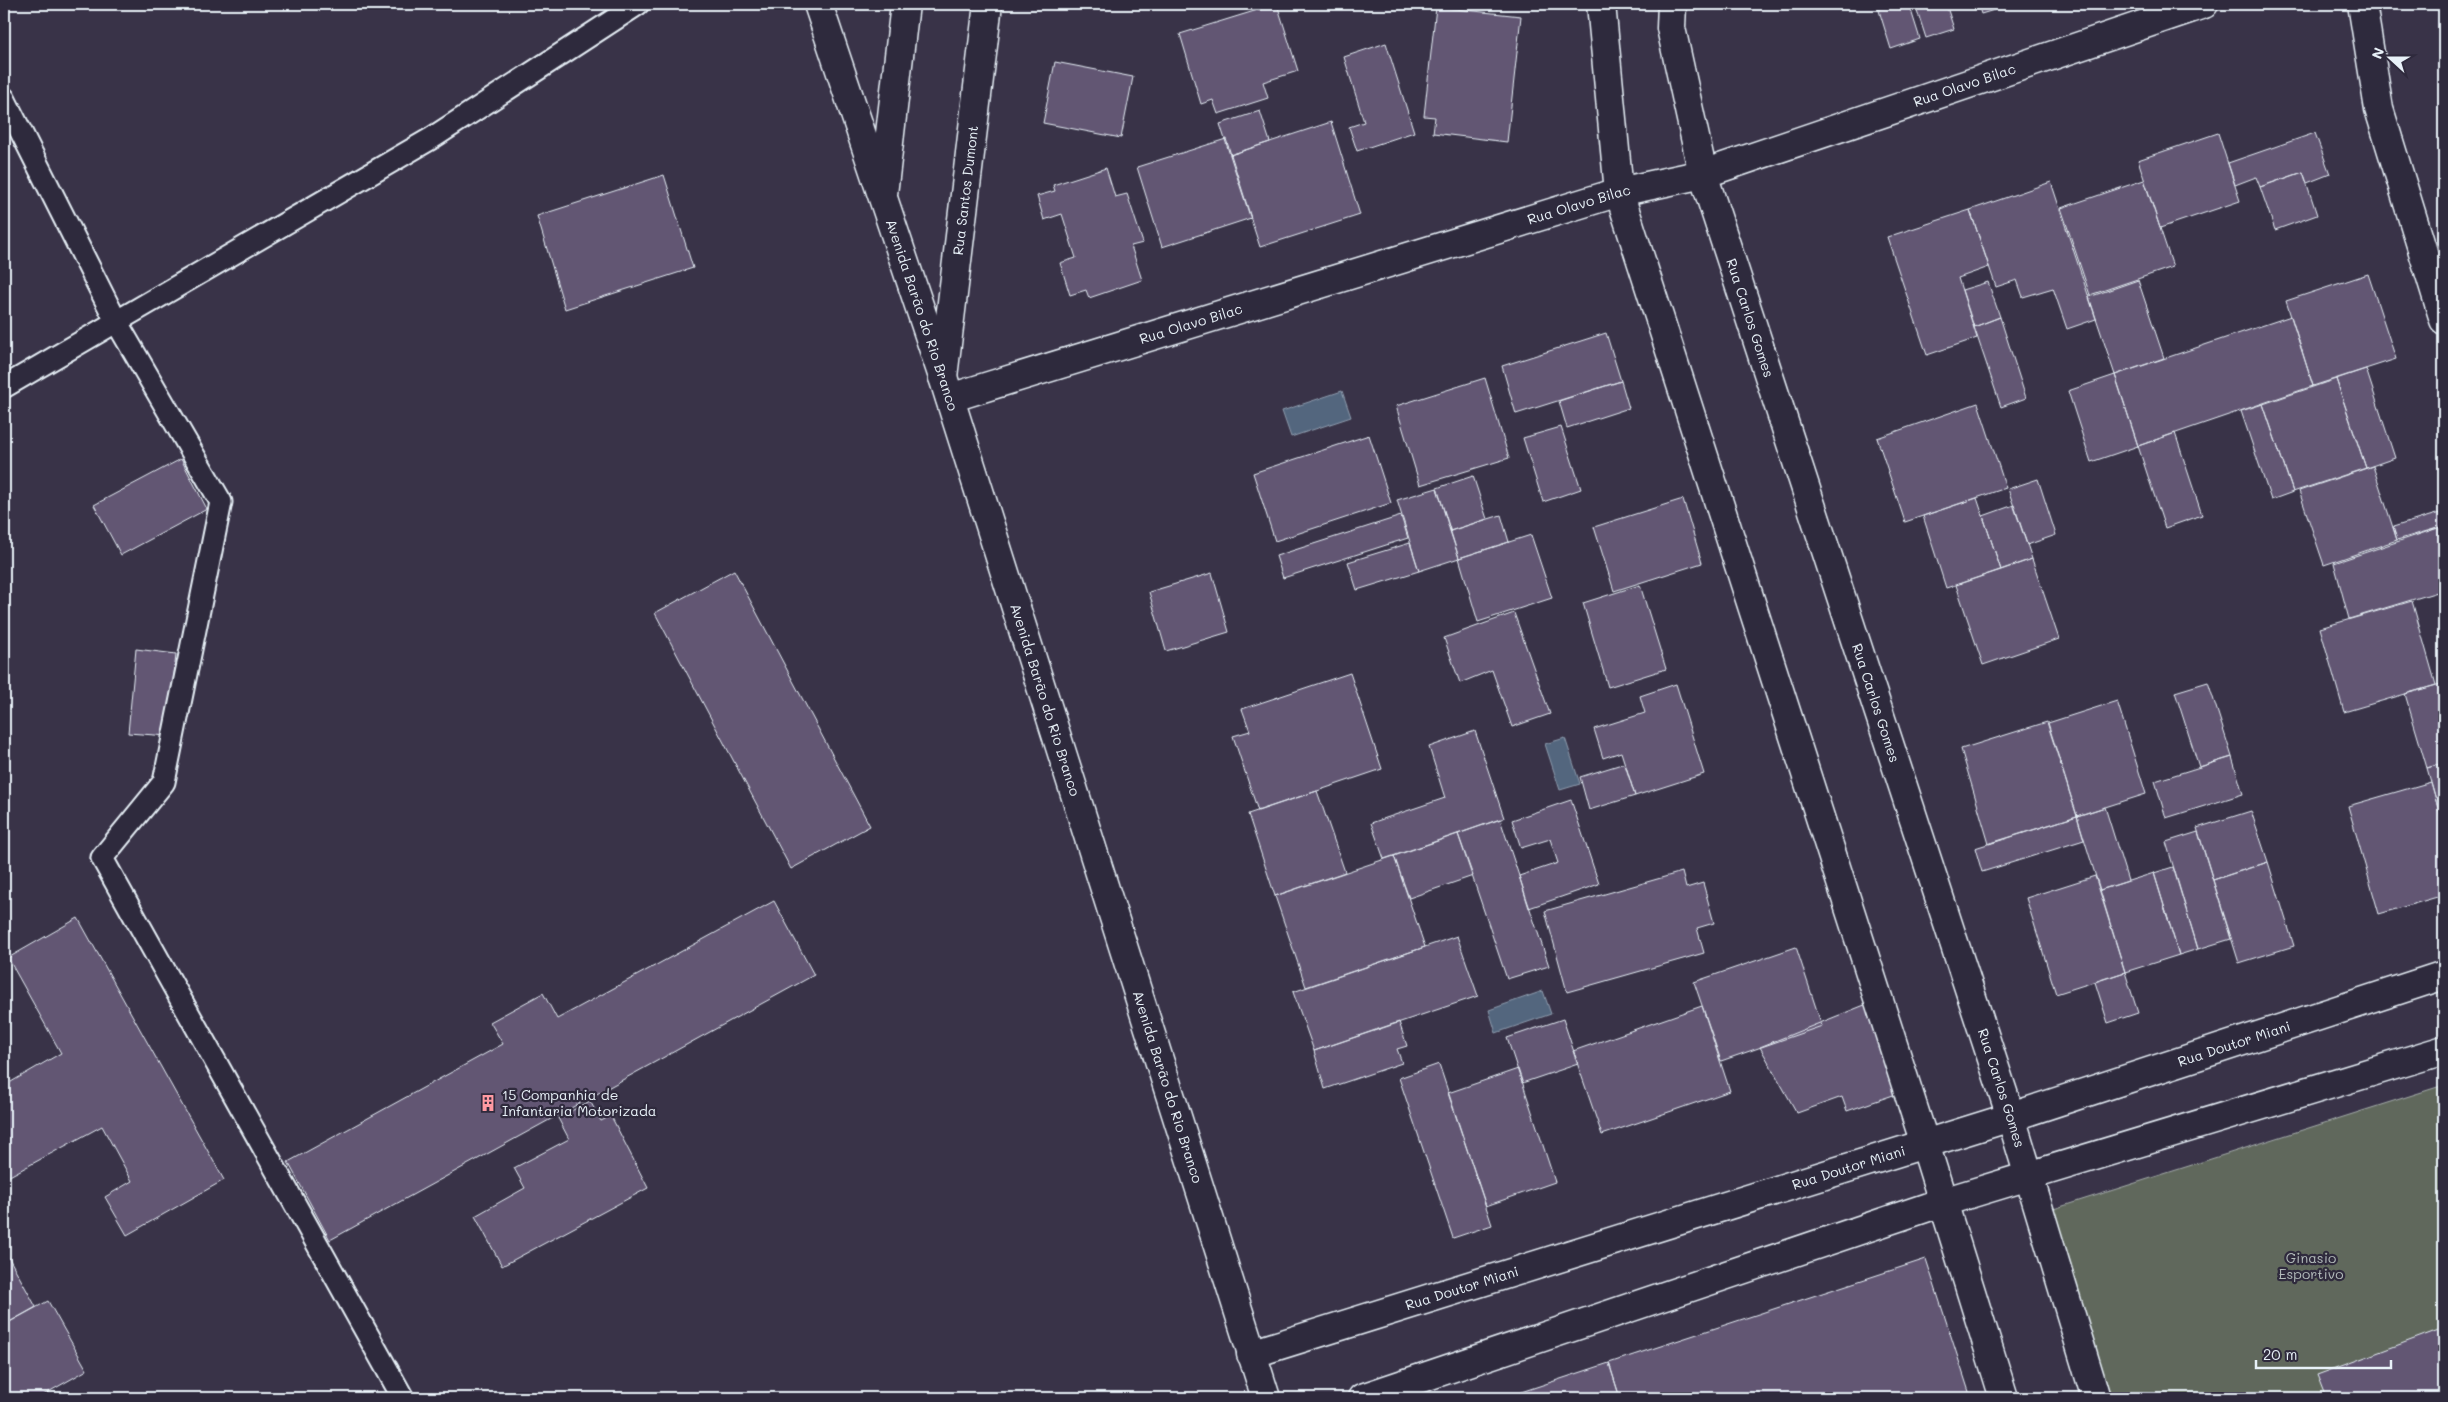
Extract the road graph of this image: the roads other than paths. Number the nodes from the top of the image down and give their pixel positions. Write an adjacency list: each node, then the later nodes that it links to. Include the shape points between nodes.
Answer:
1 (638, 4): 14 (lane, via 432,138)
2 (818, 4): 12 (street, Avenida Barão do Rio Branco)
3 (904, 4): 12 (street)
4 (988, 4): 16 (street, Rua Santos Dumont)
5 (1602, 4): 11 (street)
6 (1672, 4): 10 (street, Rua Carlos Gomes, via 1671,28)
7 (2204, 4): 10 (street, Rua Olavo Bilac)
8 (2362, 4): 13 (street, via 2379,109)
9 (4, 98): 14 (lane)
10 (1702, 174): 11 (street, Rua Olavo Bilac); 19 (street, Rua Carlos Gomes)
11 (1619, 192): 16 (street, Rua Olavo Bilac); 20 (street)
12 (883, 194): 16 (street, Avenida Barão do Rio Branco)
13 (2444, 320)
14 (116, 321): 15 (lane); 24 (lane, via 221,502 164,782 102,858)
15 (4, 387)
16 (947, 387): 23 (street, Avenida Barão do Rio Branco)
17 (2444, 975): 19 (street, Rua Doutor Miani)
18 (2444, 1050): 21 (street)
19 (2011, 1117): 20 (street, Rua Doutor Miani); 21 (street, Rua Carlos Gomes)
20 (1925, 1144): 22 (street); 23 (street, Rua Doutor Miani)
21 (2028, 1175): 22 (street); 28 (street, Rua Carlos Gomes)
22 (1943, 1202): 26 (street); 27 (street)
23 (1251, 1354): 25 (street, Avenida Barão do Rio Branco)
24 (403, 1398)
25 (1266, 1398)
26 (1362, 1398)
27 (2004, 1398)
28 (2096, 1398)

